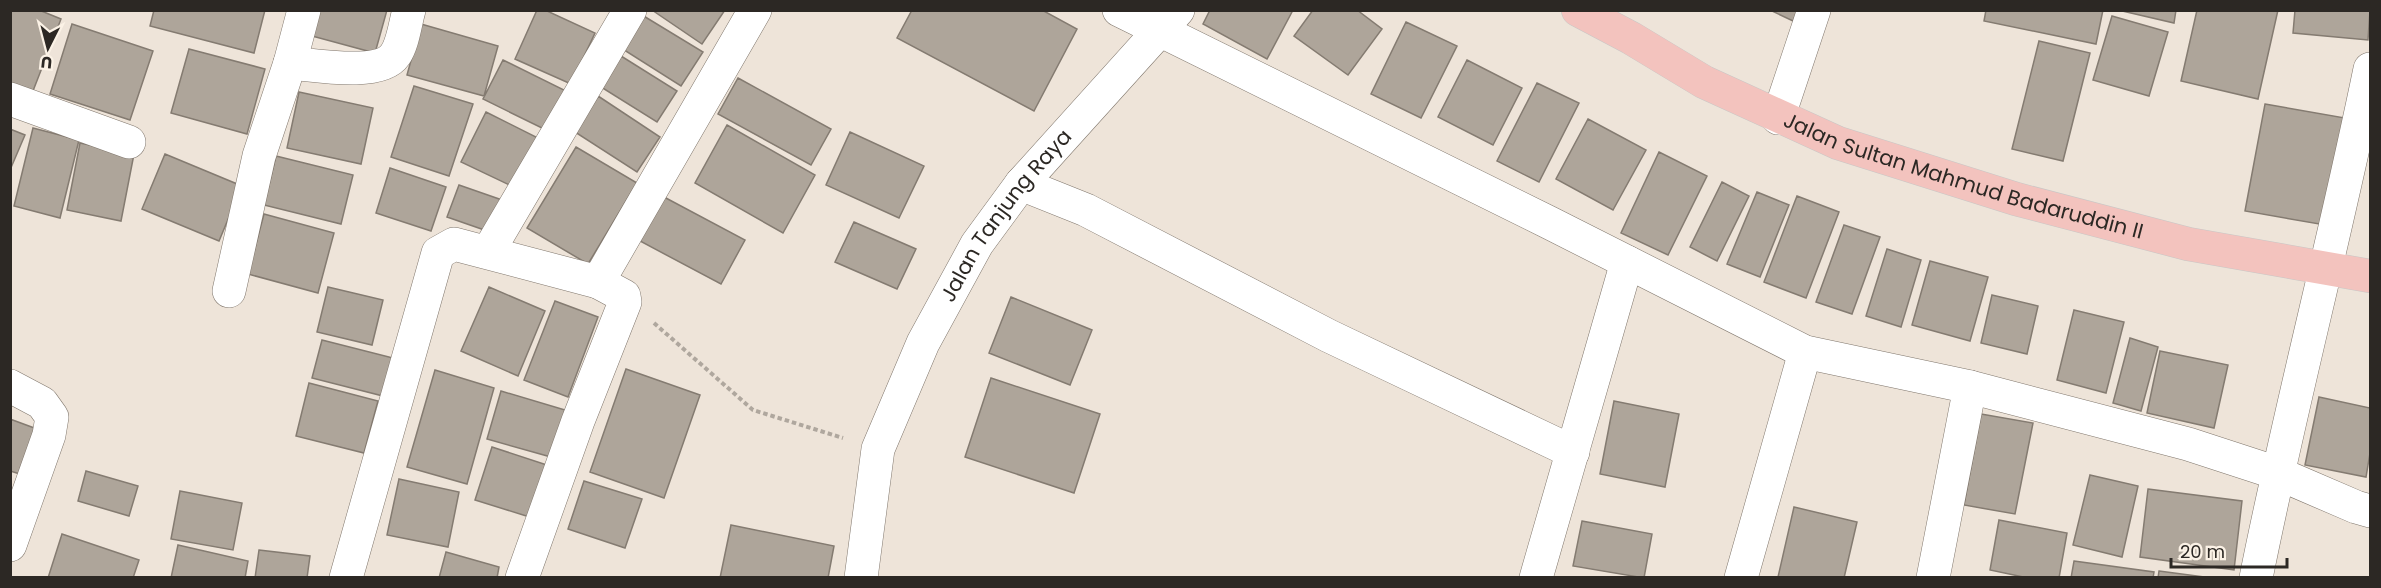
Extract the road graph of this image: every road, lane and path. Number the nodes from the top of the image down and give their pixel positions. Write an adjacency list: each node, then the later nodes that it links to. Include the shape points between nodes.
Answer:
1 (304, 10): 9 (street)
2 (409, 10): 9 (street, via 396,55 387,63 373,68)
3 (630, 10): 15 (street)
4 (755, 10): 19 (street)
5 (1119, 10): 8 (street)
6 (1578, 10): 12 (highway, Jalan Sultan Mahmud Badaruddin II, via 1704,82)
7 (1814, 10): 12 (street)
8 (1169, 21): 14 (street, Jalan Tanjung Raya); 16 (street)
9 (290, 63): 20 (street, via 260,156)
10 (2370, 69): 17 (street)
11 (10, 99): 13 (street)
12 (1778, 118): 17 (highway, Jalan Sultan Mahmud Badaruddin II, via 1838,143 2016,199 2188,244)
13 (129, 142)
14 (1021, 184): 24 (street, Jalan Tanjung Raya, via 976,244 923,343); 25 (street, via 1086,210 1329,336)
15 (488, 252): 19 (street); 29 (street, via 454,244 438,253)
16 (1627, 262): 21 (street); 25 (street)
17 (2326, 268): 18 (highway, Jalan Sultan Mahmud Badaruddin II); 26 (street)
18 (2370, 276)
19 (611, 289): 24 (path, via 753,410); 30 (street, via 625,302)
20 (229, 291)
21 (1804, 352): 23 (street); 33 (street)
22 (10, 386): 28 (street, via 42,403 52,417)
23 (1970, 387): 26 (street, via 2188,444); 34 (street)
24 (878, 449): 31 (street, Jalan Tanjung Raya)
25 (1573, 452): 32 (street)
26 (2277, 473): 27 (street); 35 (street)
27 (2370, 511)
28 (10, 544)
29 (346, 578)
30 (522, 578)
31 (861, 578)
32 (1536, 578)
33 (1741, 578)
34 (1933, 578)
35 (2256, 578)

